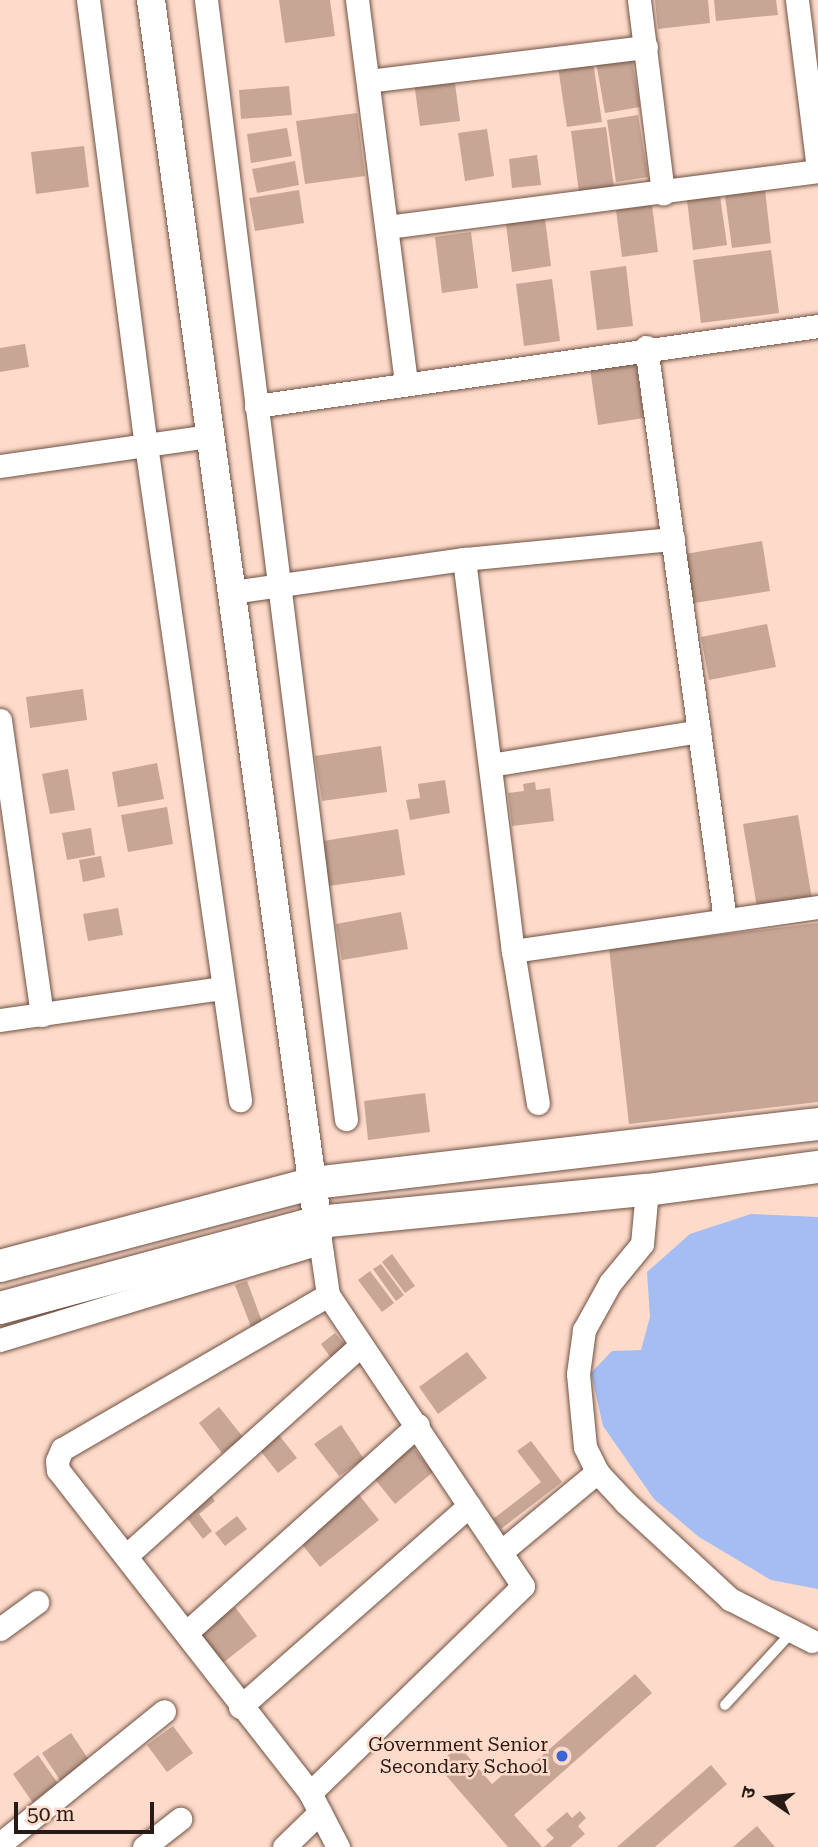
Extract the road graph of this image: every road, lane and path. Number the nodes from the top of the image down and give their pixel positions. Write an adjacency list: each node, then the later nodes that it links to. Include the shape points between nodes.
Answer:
1 (88, 0): 17 (street)
2 (151, 0): 16 (street)
3 (206, 0): 15 (street)
4 (356, 0): 8 (street)
5 (639, 0): 7 (street)
6 (797, 0): 9 (street)
7 (646, 47): 8 (street); 10 (street)
8 (368, 81): 11 (street)
9 (818, 169): 10 (street)
10 (663, 194): 11 (street)
11 (387, 227): 14 (street)
12 (818, 326): 13 (street)
13 (646, 347): 14 (street); 19 (street)
14 (406, 381): 15 (street)
15 (256, 406): 21 (street)
16 (208, 436): 17 (street); 22 (street)
17 (146, 445): 18 (street); 30 (street)
18 (0, 466)
19 (673, 539): 20 (street); 24 (street)
20 (464, 559): 21 (street); 25 (street)
21 (282, 586): 22 (street); 35 (street)
22 (232, 592): 38 (street)
23 (0, 720): 26 (street)
24 (699, 732): 25 (street); 28 (street)
25 (490, 765): 29 (street)
26 (7, 825): 31 (street)
27 (818, 907): 28 (street)
28 (726, 920): 29 (street)
29 (513, 951): 34 (street)
30 (222, 988): 31 (street); 33 (street)
31 (42, 1015): 32 (street)
32 (0, 1020)
33 (240, 1100)
34 (538, 1103)
35 (346, 1119)
36 (818, 1124): 38 (main road)
37 (818, 1167): 39 (main road)
38 (314, 1183): 40 (street); 41 (main road)
39 (646, 1190): 40 (main road); 47 (street, via 642,1244 610,1283 584,1330 579,1417)
40 (319, 1232): 42 (street); 43 (main road); 44 (street)
41 (0, 1266)
42 (328, 1294): 45 (street); 50 (street, via 62,1448 57,1455 58,1470)
43 (0, 1308)
44 (0, 1340)
45 (361, 1345): 46 (street); 50 (street)
46 (418, 1425): 48 (street); 53 (street)
47 (597, 1472): 49 (street); 54 (street, via 730,1599)
48 (469, 1506): 49 (street); 56 (street)
49 (502, 1551): 58 (street, via 523,1581 521,1592)
50 (127, 1555): 53 (street)
51 (37, 1602): 52 (street)
52 (0, 1629)
53 (187, 1632): 56 (street)
54 (810, 1643): 55 (lane)
55 (725, 1705)
56 (240, 1707): 58 (street)
57 (164, 1711): 60 (street)
58 (315, 1802): 62 (street); 63 (street)
59 (180, 1819): 61 (street)
60 (0, 1844)
61 (144, 1847)
62 (284, 1847)
63 (338, 1847)

